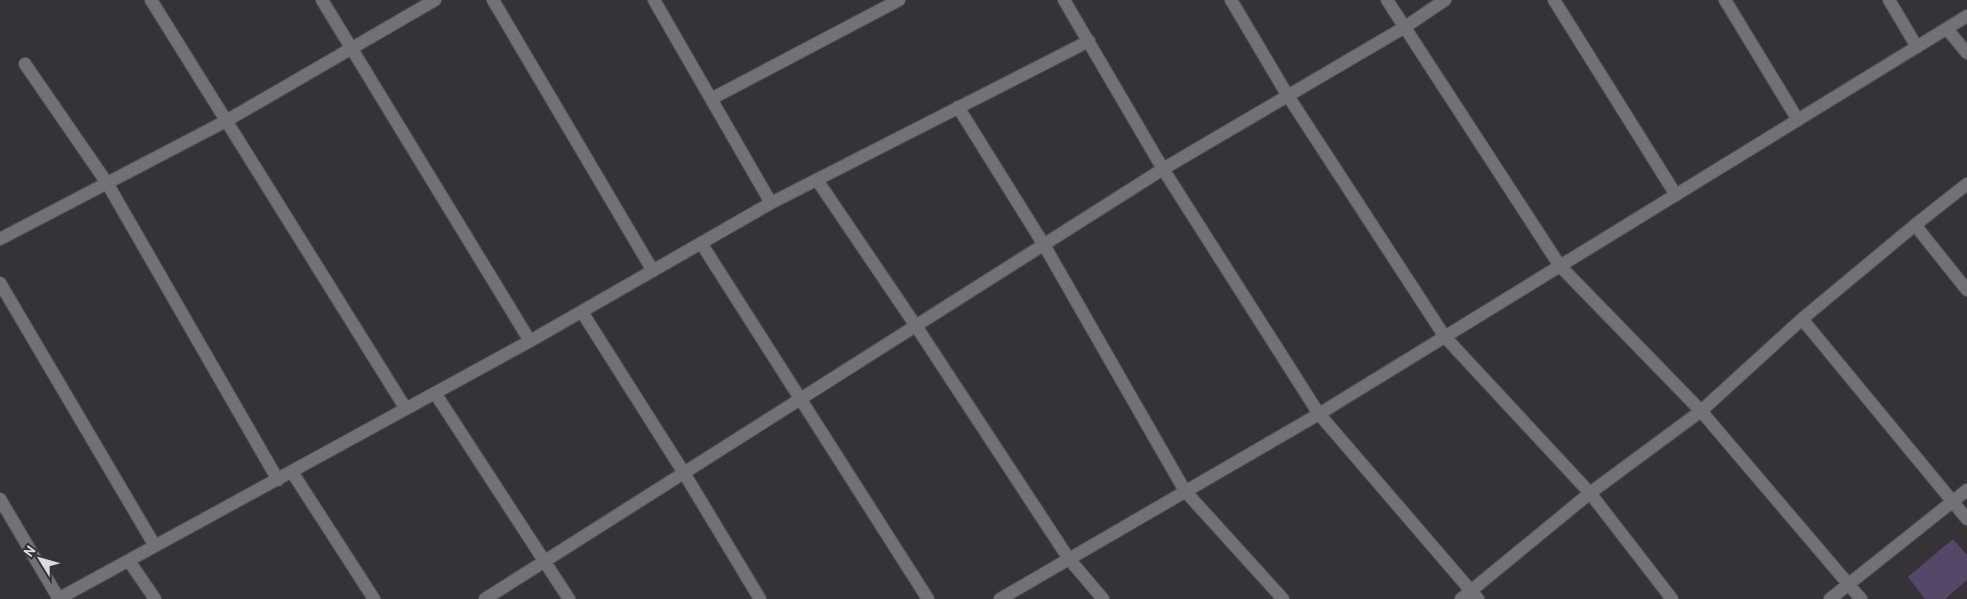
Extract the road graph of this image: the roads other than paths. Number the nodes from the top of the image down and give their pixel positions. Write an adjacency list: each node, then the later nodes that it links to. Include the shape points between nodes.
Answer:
1 (151, 0): 26 (street)
2 (322, 0): 19 (street)
3 (435, 0): 19 (street)
4 (493, 0): 38 (street)
5 (654, 0): 23 (street)
6 (899, 0): 23 (street)
7 (1064, 0): 17 (street)
8 (1231, 0): 22 (street)
9 (1387, 0): 15 (street)
10 (1445, 0): 15 (street)
11 (1554, 0): 31 (street)
12 (1725, 0): 25 (street)
13 (1888, 0): 18 (street)
14 (1967, 16): 16 (street)
15 (1405, 27): 22 (street); 37 (street)
16 (1947, 29): 18 (street); 20 (street)
17 (1089, 40): 24 (street); 27 (street)
18 (1917, 47): 25 (street)
19 (351, 49): 26 (street); 45 (street)
20 (1967, 53)
21 (25, 64): 29 (street)
22 (1288, 96): 27 (street); 44 (street)
23 (711, 99): 32 (street)
24 (958, 108): 28 (street); 36 (street)
25 (1798, 120): 31 (street)
26 (226, 121): 29 (street); 48 (street)
27 (1163, 169): 36 (street); 50 (street)
28 (817, 180): 32 (street); 43 (street)
29 (107, 183): 34 (street); 53 (street)
30 (1967, 184): 33 (street)
31 (1676, 195): 37 (street)
32 (771, 203): 35 (street)
33 (1915, 224): 40 (street); 42 (street)
34 (0, 239)
35 (701, 243): 38 (street); 47 (street)
36 (1044, 245): 43 (street); 55 (street)
37 (1560, 266): 44 (street); 49 (street)
38 (653, 271): 41 (street)
39 (0, 283): 60 (street)
40 (1967, 290)
41 (582, 312): 45 (street); 52 (street)
42 (1802, 319): 49 (street); 58 (street)
43 (916, 326): 47 (street); 61 (street)
44 (1445, 337): 50 (street); 56 (street)
45 (530, 341): 46 (street)
46 (435, 393): 48 (street); 63 (street)
47 (800, 399): 52 (street); 72 (street)
48 (406, 409): 51 (street)
49 (1702, 411): 56 (street); 64 (street)
50 (1318, 414): 55 (street); 65 (street)
51 (292, 472): 53 (street); 68 (street)
52 (684, 473): 63 (street); 71 (street)
53 (278, 480): 60 (street)
54 (1967, 490): 58 (street)
55 (1186, 492): 61 (street); 75 (street)
56 (1590, 493): 65 (street); 76 (street)
57 (0, 499): 66 (street)
58 (1952, 501): 59 (street); 64 (street)
59 (1967, 519)
60 (156, 546): 62 (street)
61 (1070, 559): 73 (street); 74 (street)
62 (129, 561): 66 (street); 67 (street)
63 (544, 561): 69 (street); 70 (street)
64 (1848, 583): 77 (street); 78 (street)
65 (1470, 596)
66 (58, 599)
67 (155, 599)
68 (374, 599)
69 (485, 599)
70 (569, 599)
71 (760, 599)
72 (928, 599)
73 (1000, 599)
74 (1103, 599)
75 (1283, 599)
76 (1672, 599)
77 (1830, 599)
78 (1861, 599)

